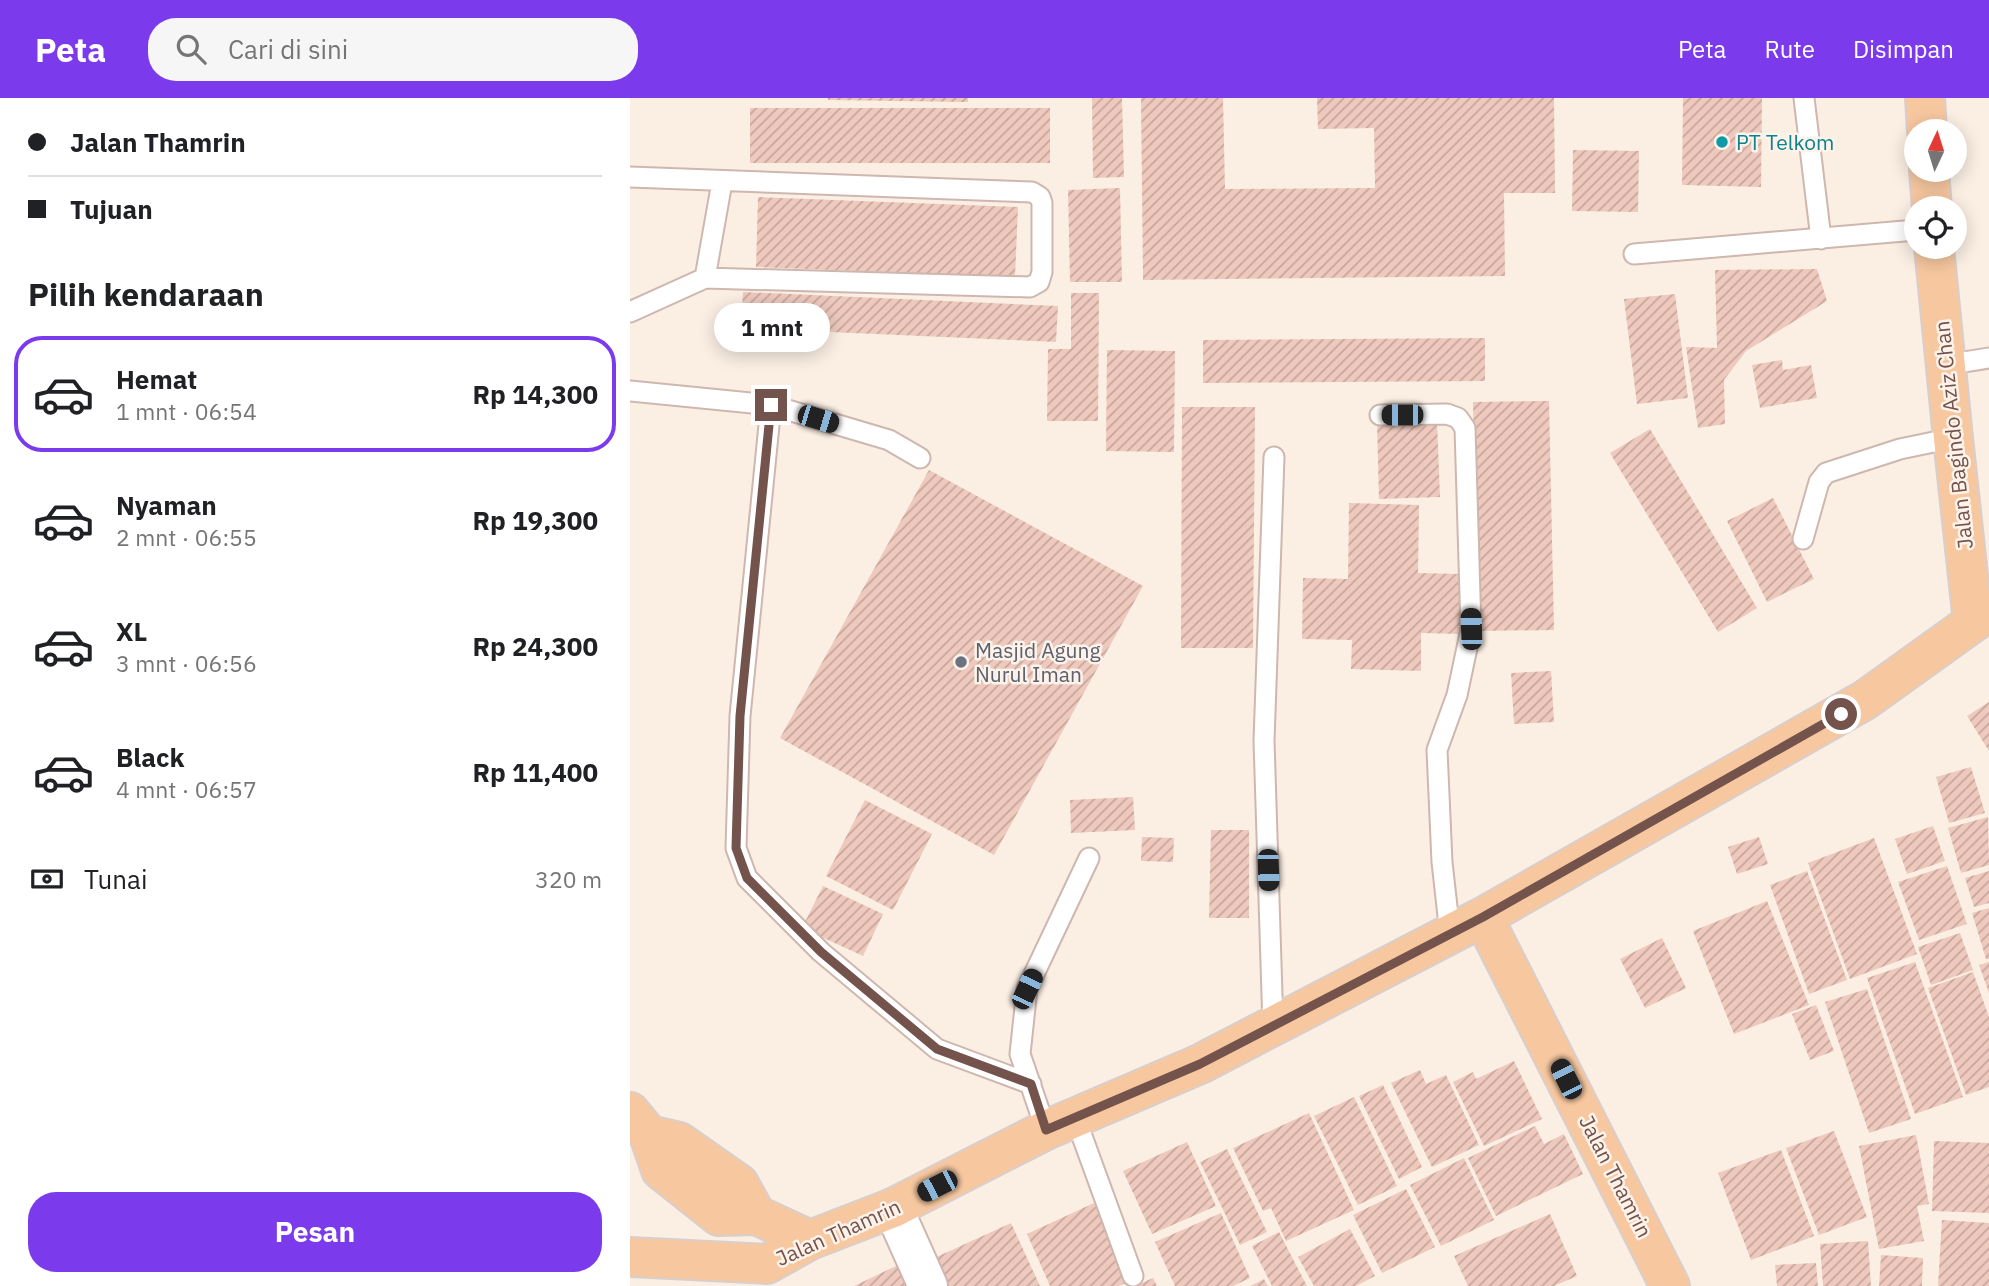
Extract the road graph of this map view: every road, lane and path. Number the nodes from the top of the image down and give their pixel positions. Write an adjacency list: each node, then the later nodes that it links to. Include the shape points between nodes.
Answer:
1 (1804, 98): 7 (lane)
2 (1925, 98): 3 (main road)
3 (1926, 119)
4 (630, 177): 5 (lane)
5 (722, 182): 10 (lane); 10 (lane, via 1032,192 1042,204 1042,278 1030,287)
6 (1904, 231): 7 (lane)
7 (1821, 239): 8 (lane)
8 (1634, 254)
9 (1935, 259): 13 (main road, Jalan Bagindo Aziz Chan)
10 (705, 278): 11 (lane)
11 (630, 312)
12 (1989, 358): 13 (lane)
13 (1945, 365): 17 (main road, Jalan Bagindo Aziz Chan)
14 (630, 391): 15 (lane)
15 (771, 405): 19 (lane, via 889,440); 25 (lane, via 740,716 736,848 747,878 821,952 937,1049)
16 (1380, 415): 23 (lane, via 1447,415 1458,418 1465,428 1471,629 1457,695 1437,750 1442,862)
17 (1952, 438): 20 (lane, via 1826,473 1819,482); 21 (main road, Jalan Bagindo Aziz Chan)
18 (1274, 457): 24 (lane, via 1264,741)
19 (920, 458)
20 (1803, 539)
21 (1981, 617): 23 (main road, Jalan Thamrin, via 1865,700)
22 (1089, 858): 25 (lane, via 1027,989 1020,1054)
23 (1467, 925): 24 (main road, Jalan Thamrin); 34 (main road, Jalan Thamrin)
24 (1273, 1026): 27 (main road, Jalan Thamrin, via 1200,1064)
25 (1031, 1084): 27 (lane)
26 (639, 1124): 29 (main road, via 661,1170 719,1216 756,1215)
27 (1060, 1124): 28 (main road, Jalan Thamrin); 32 (lane)
28 (893, 1208): 29 (main road, Jalan Thamrin); 33 (street)
29 (810, 1240): 31 (main road, Jalan Thamrin)
30 (630, 1257): 31 (main road, Jalan Thamrin)
31 (755, 1275)
32 (1133, 1276)
33 (928, 1286)
34 (1670, 1286)

